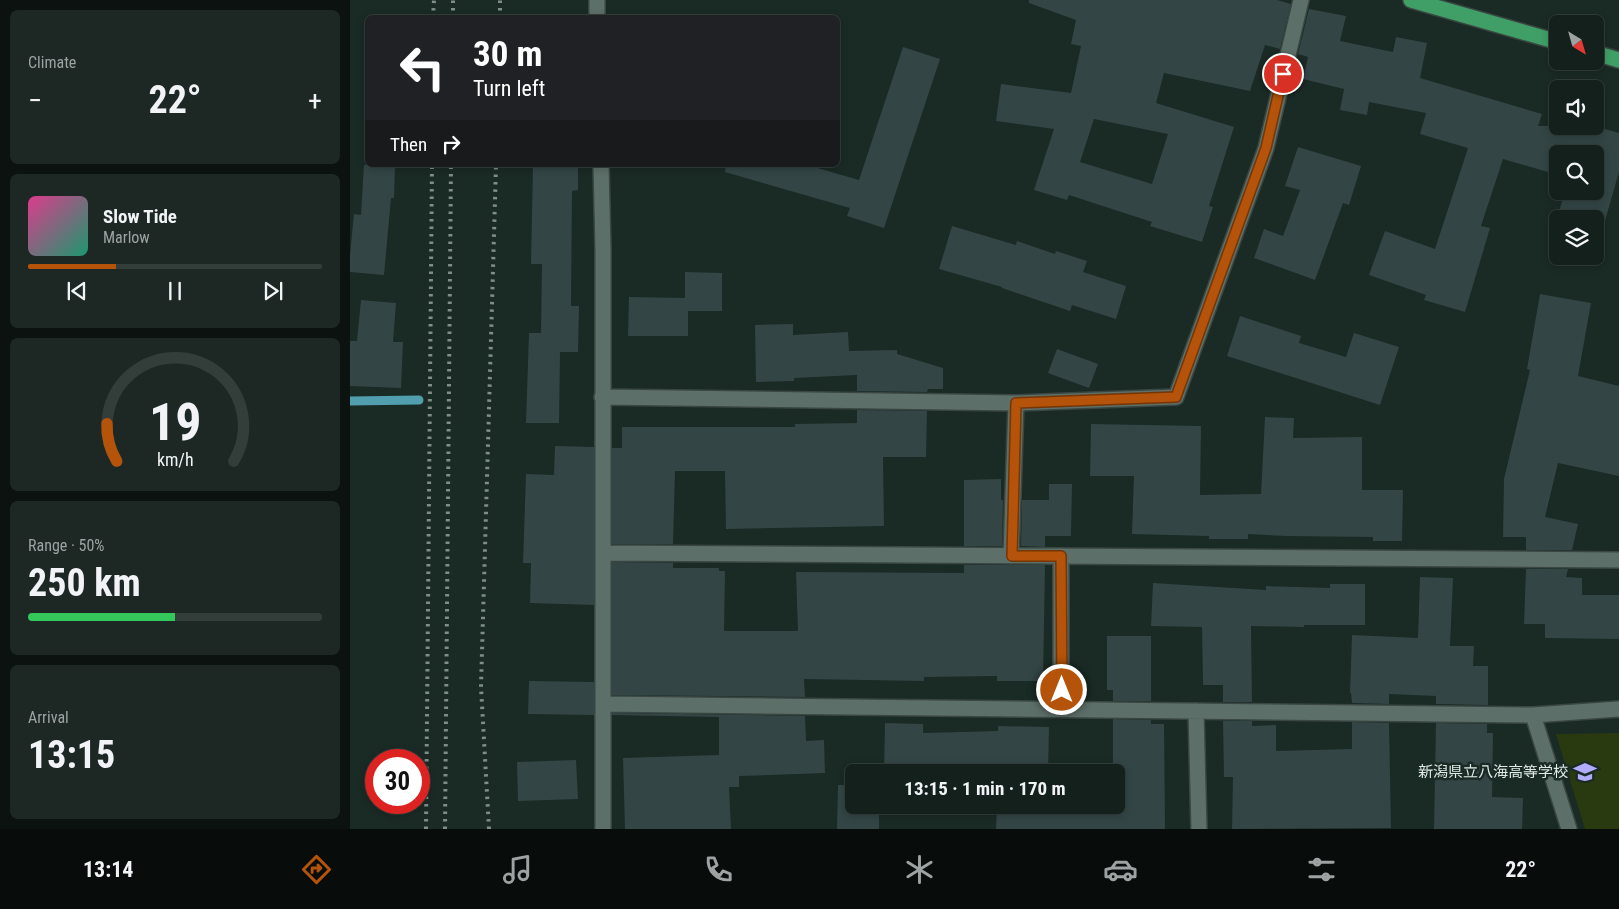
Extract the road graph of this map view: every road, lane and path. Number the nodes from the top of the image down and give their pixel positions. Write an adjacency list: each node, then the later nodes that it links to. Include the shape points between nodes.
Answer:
1 (597, 0): 4 (street)
2 (1301, 0): 10 (street, via 1266,148 1176,397)
3 (1411, 0): 5 (main road)
4 (597, 15)
5 (1549, 39)
6 (1604, 56): 7 (main road)
7 (1619, 60)
8 (601, 167): 9 (street)
9 (602, 397): 10 (street); 11 (street)
10 (1016, 403): 12 (street)
11 (603, 553): 12 (street); 15 (street)
12 (1012, 556): 13 (street)
13 (1061, 556): 14 (street); 16 (street)
14 (1619, 560)
15 (603, 704): 16 (street); 20 (street)
16 (1062, 709): 18 (street)
17 (1619, 709): 19 (street)
18 (1196, 711): 19 (street); 21 (street)
19 (1534, 715): 22 (street)
20 (603, 829)
21 (1199, 829)
22 (1569, 829)

